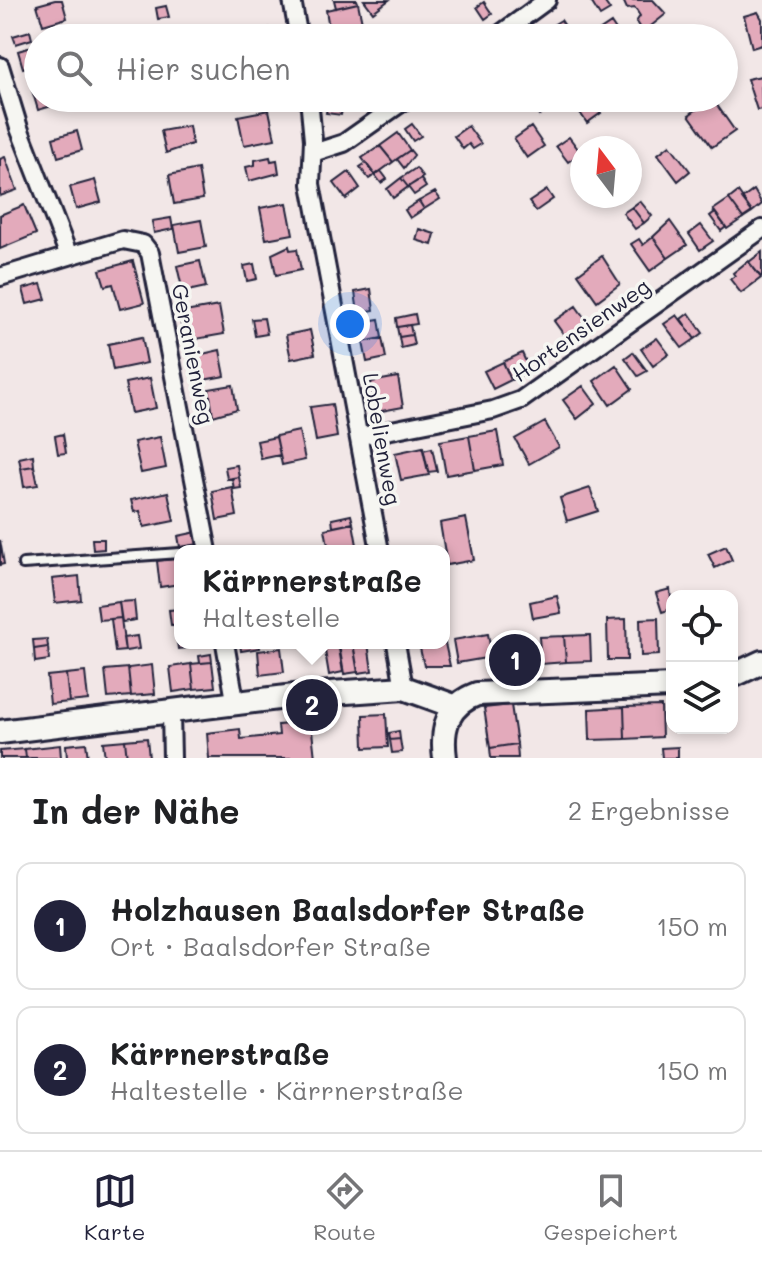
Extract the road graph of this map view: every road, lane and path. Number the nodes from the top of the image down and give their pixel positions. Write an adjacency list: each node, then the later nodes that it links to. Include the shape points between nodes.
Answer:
1 (292, 0): 3 (street)
2 (547, 0): 4 (street)
3 (296, 24)
4 (514, 24)
5 (0, 66): 10 (street)
6 (310, 112): 8 (street, Lobelienweg)
7 (388, 112): 8 (street, via 344,143)
8 (313, 153): 12 (street, Lobelienweg, via 311,184)
9 (762, 229): 12 (street, Hortensienweg, via 521,400)
10 (69, 256): 11 (street, Geranienweg); 13 (street, Geranienweg, via 123,240 143,244 150,253)
11 (0, 277)
12 (361, 436): 14 (street, Lobelienweg)
13 (202, 545)
14 (379, 545)
15 (174, 553): 16 (lane)
16 (23, 564)
17 (226, 649): 21 (street)
18 (397, 649): 20 (street)
19 (666, 686): 22 (street, via 477,694)
20 (404, 688): 21 (street); 22 (street)
21 (236, 706): 23 (street)
22 (454, 706): 26 (street, via 444,726)
23 (171, 713): 24 (street); 25 (street)
24 (0, 732)
25 (172, 758)
26 (445, 758)

